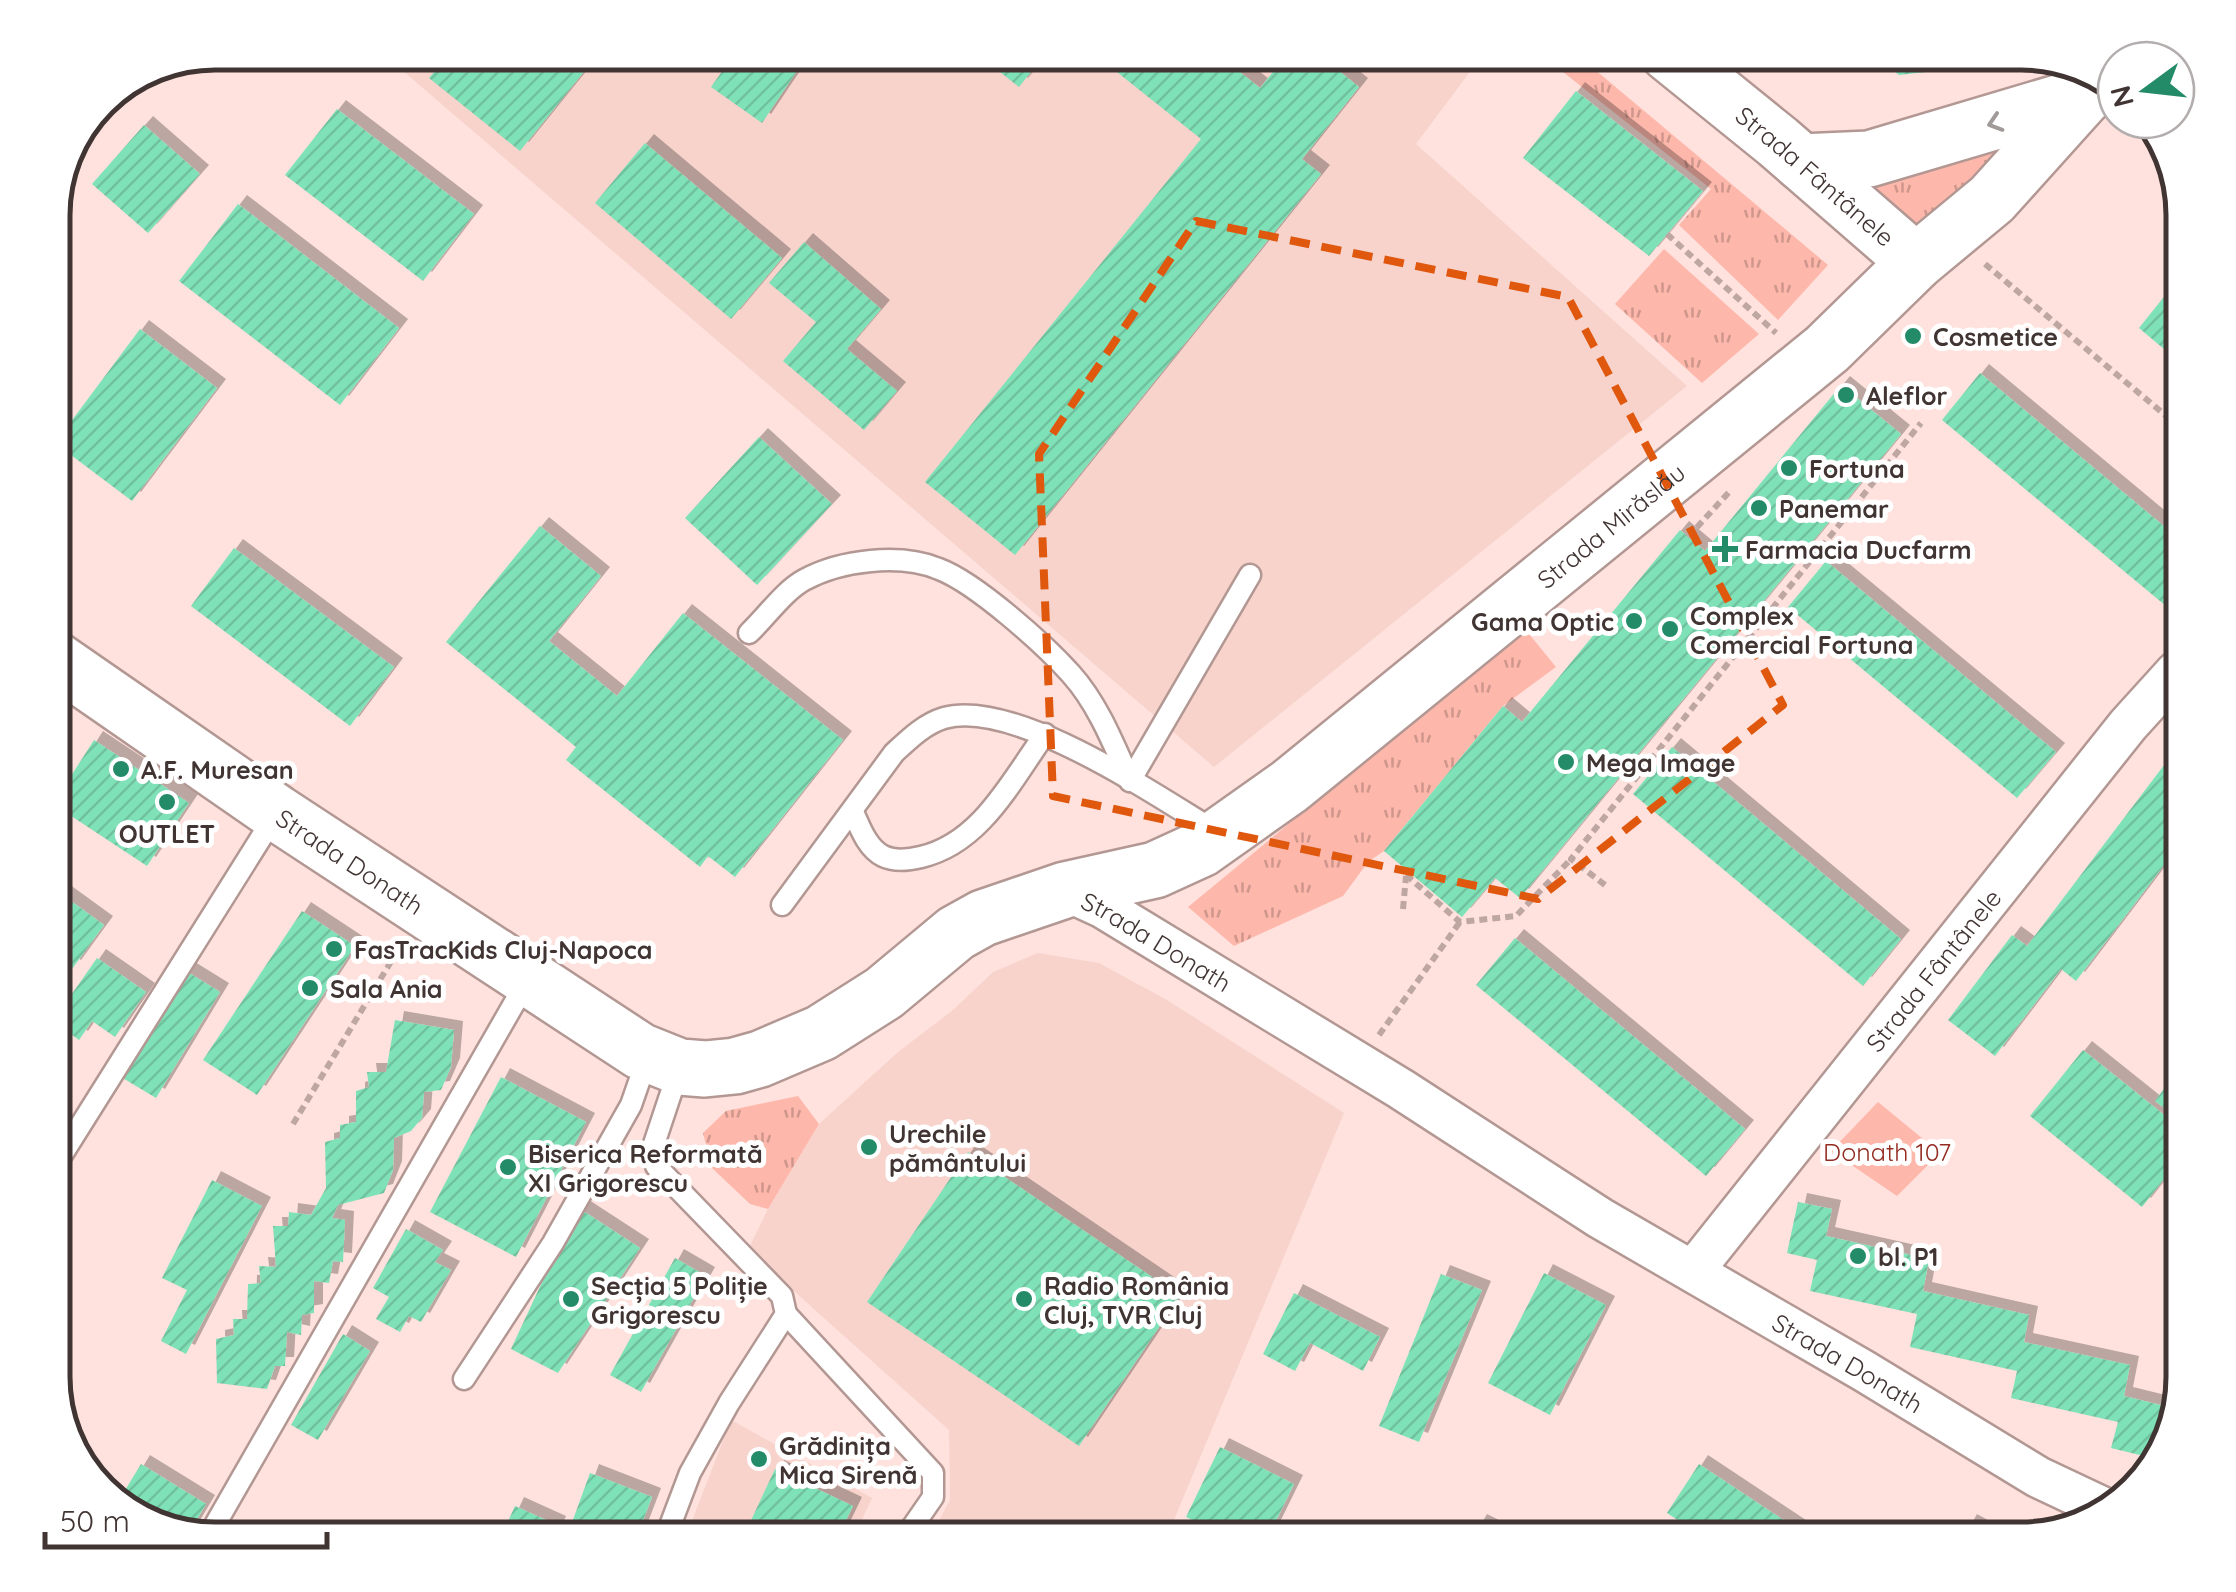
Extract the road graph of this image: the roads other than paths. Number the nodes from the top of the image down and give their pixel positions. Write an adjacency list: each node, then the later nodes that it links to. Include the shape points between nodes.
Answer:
1 (1690, 70): 4 (main road, Strada Fântânele)
2 (2089, 88): 4 (main road, one-way to 4, via 1869,159)
3 (2091, 89): 5 (main road, Strada Mirăslău, via 1992,199)
4 (1801, 162): 5 (main road, Strada Fântânele)
5 (1916, 262): 14 (main road, Strada Mirăslău, via 1827,348 1290,786)
6 (1250, 575): 11 (lane)
7 (749, 634): 11 (lane, via 801,582 834,568 901,559 940,569 976,591 1072,675)
8 (70, 680): 13 (main road, Strada Donath)
9 (2166, 683): 20 (street, Strada Fântânele)
10 (1045, 734): 11 (lane); 12 (lane, via 988,718 942,719 894,753); 12 (lane, via 983,820 934,854 904,861 883,857 868,844)
11 (1130, 782): 14 (lane)
12 (853, 812): 16 (lane)
13 (276, 813): 17 (main road, Strada Donath); 19 (lane)
14 (1222, 834): 15 (main road, Strada Mirăslău, via 1156,870)
15 (1065, 890): 18 (main road, Strada Donath, via 956,933 884,993 788,1048 735,1066); 20 (street, Strada Donath)
16 (782, 904)
17 (528, 980): 18 (main road, Strada Donath); 24 (lane)
18 (664, 1061): 21 (lane, via 656,1166 782,1296); 22 (lane)
19 (70, 1142)
20 (1693, 1271): 23 (street, Strada Donath, via 2038,1477)
21 (786, 1314): 25 (lane, via 728,1403); 26 (lane, via 934,1473 933,1498)
22 (464, 1379)
23 (2092, 1503)
24 (217, 1522)
25 (672, 1522)
26 (916, 1522)

